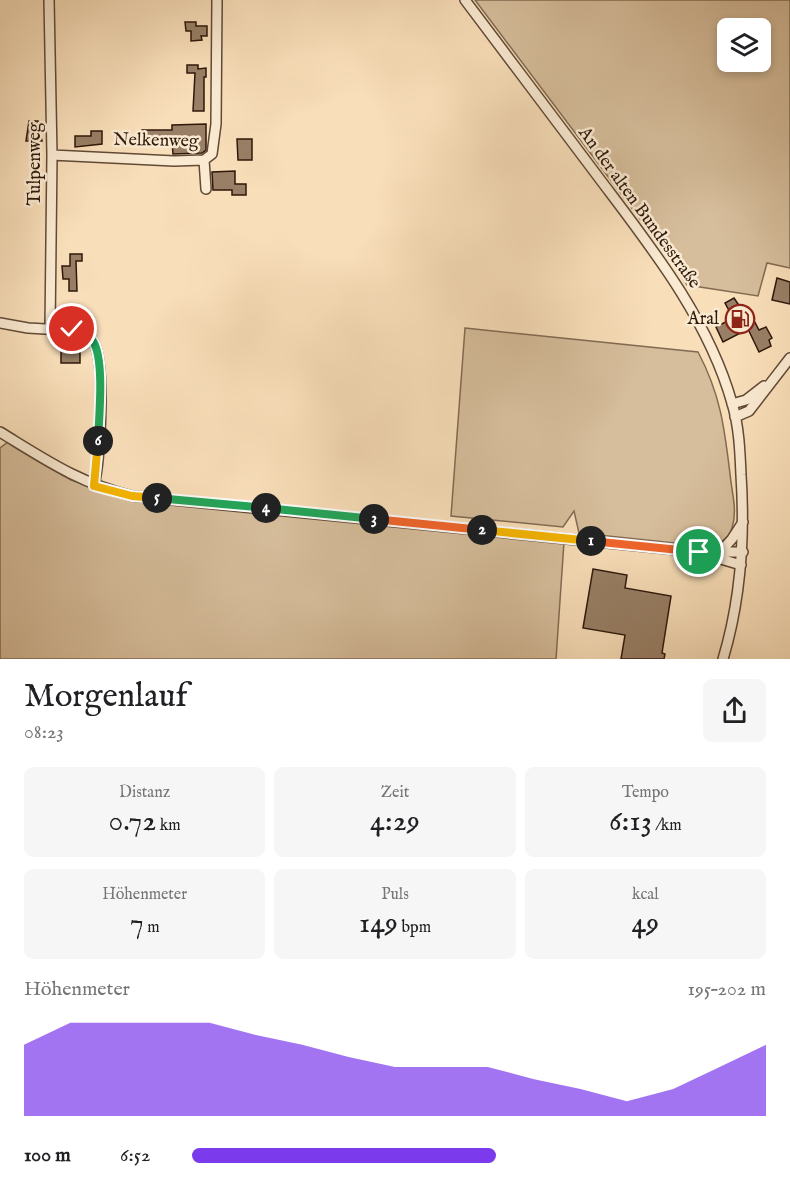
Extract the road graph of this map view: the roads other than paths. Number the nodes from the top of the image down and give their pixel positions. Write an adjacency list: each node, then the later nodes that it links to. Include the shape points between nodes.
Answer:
1 (49, 0): 4 (street, Tulpenweg)
2 (217, 0): 5 (street, Nelkenweg, via 216,124 212,154)
3 (465, 0): 11 (street, An der alten Bundesstraße, via 669,273 701,327)
4 (52, 155): 5 (street, Nelkenweg); 8 (street, Tulpenweg)
5 (204, 160): 6 (street)
6 (206, 189)
7 (0, 323): 8 (street)
8 (50, 329): 14 (street, via 80,331 88,334 95,345 100,396)
9 (790, 358): 10 (street)
10 (776, 378): 11 (street, via 746,400); 12 (street, via 749,411)
11 (732, 404): 12 (street, An der alten Bundesstraße)
12 (735, 417): 15 (street, An der alten Bundesstraße)
13 (0, 432): 14 (street)
14 (94, 486): 17 (street, via 132,496)
15 (743, 522): 16 (street); 18 (street, An der alten Bundesstraße)
16 (722, 550): 17 (street); 18 (street)
17 (699, 552): 19 (street)
18 (743, 552): 19 (street, An der alten Bundesstraße)
19 (741, 565): 20 (street, An der alten Bundesstraße)
20 (727, 647): 21 (street); 22 (street)
21 (723, 659)
22 (728, 659)

